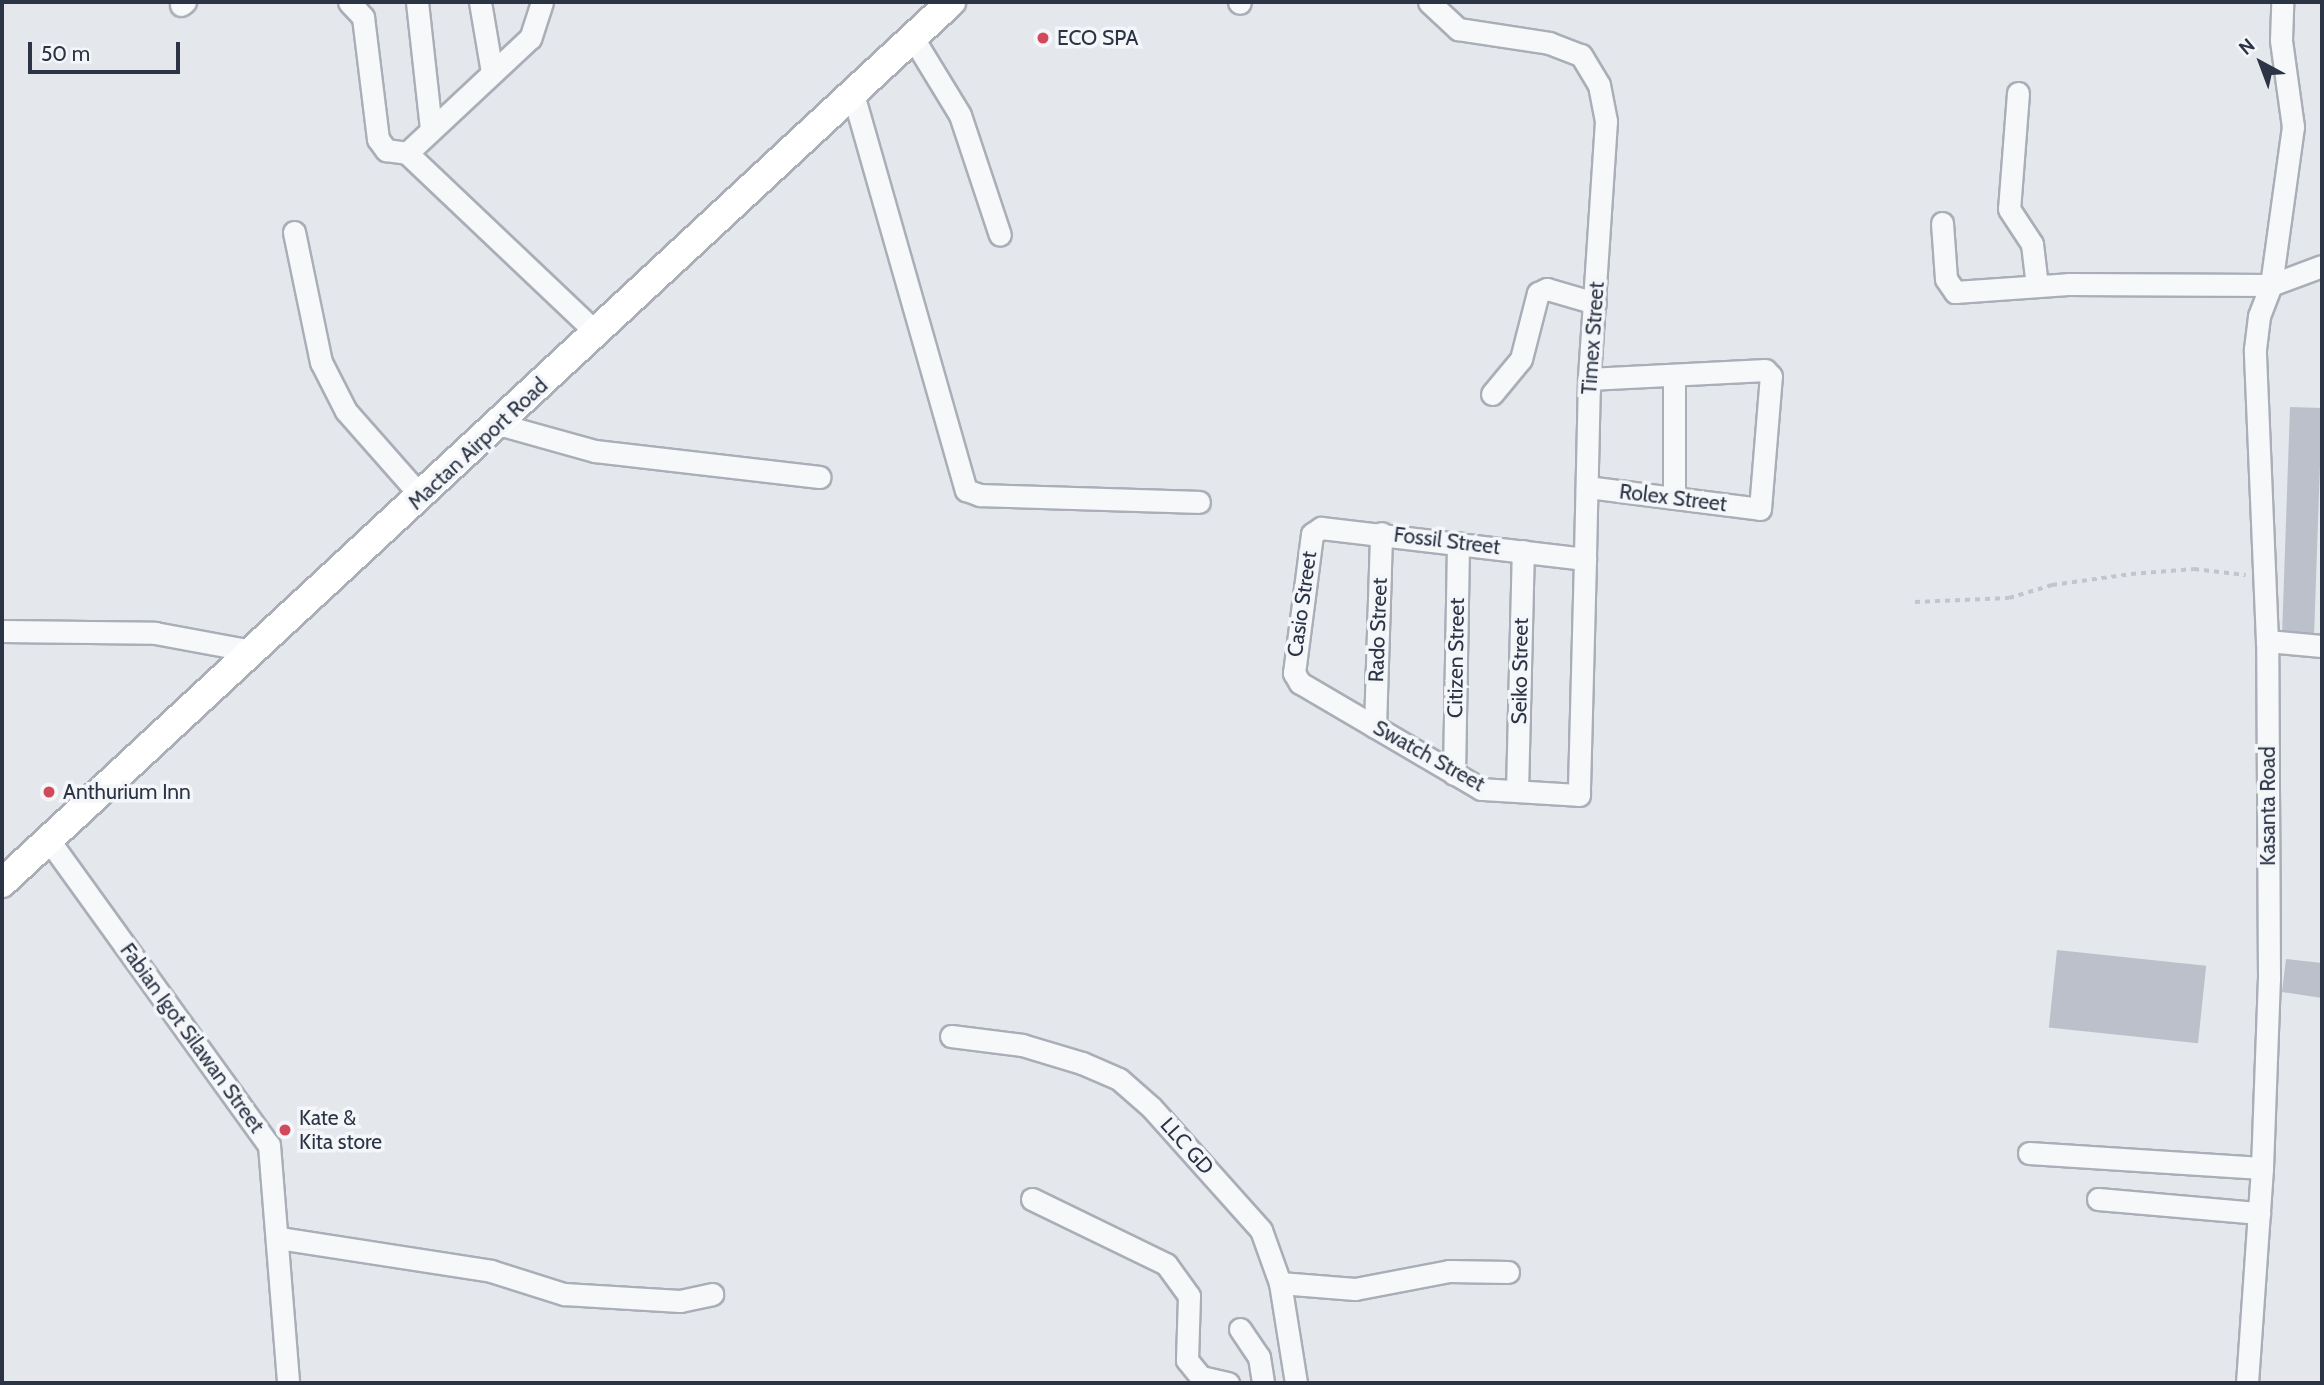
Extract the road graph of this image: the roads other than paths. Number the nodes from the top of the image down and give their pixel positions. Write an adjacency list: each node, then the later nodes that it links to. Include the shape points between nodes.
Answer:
1 (349, 2): 13 (street, via 363,17 378,139 386,150)
2 (417, 2): 12 (street)
3 (480, 2): 9 (street)
4 (541, 2): 9 (street, via 530,38)
5 (951, 2): 8 (main road, Mactan Airport Road)
6 (1429, 2): 20 (street, Timex Street, via 1458,29 1566,46 1581,55 1599,85 1607,154)
7 (2282, 2): 18 (street, Kasanta Road, via 2281,40 2293,127)
8 (913, 38): 11 (main road, Mactan Airport Road); 16 (street, via 960,115)
9 (492, 72): 12 (street)
10 (2018, 93): 19 (street, via 2009,209 2032,244)
11 (853, 94): 21 (main road, Mactan Airport Road); 30 (street, via 965,490 980,495)
12 (431, 129): 13 (street)
13 (407, 153): 21 (street)
14 (1942, 223): 19 (street, via 1945,279 1955,292)
15 (294, 232): 28 (street, via 321,362 346,411)
16 (1000, 235)
17 (2322, 266): 18 (street)
18 (2271, 285): 19 (street); 37 (street, Kasanta Road, via 2259,316 2255,349)
19 (2037, 286)
20 (1595, 303): 23 (street, Timex Street); 24 (street, via 1541,290 1533,302 1521,359)
21 (597, 333): 25 (main road, Mactan Airport Road)
22 (1674, 375): 23 (street); 29 (street); 29 (street, Rolex Street, via 1765,370 1771,376 1760,509)
23 (1589, 379): 27 (street, Timex Street)
24 (1492, 394)
25 (498, 424): 26 (street, via 595,451); 28 (main road, Mactan Airport Road)
26 (820, 477)
27 (1587, 487): 29 (street, Rolex Street); 35 (street, Timex Street)
28 (421, 496): 39 (main road, Mactan Airport Road)
29 (1674, 498)
30 (1199, 502)
31 (1381, 533): 32 (street, Fossil Street, via 1321,527); 33 (street, Fossil Street); 41 (street, Rado Street)
32 (1312, 534): 40 (street, Casio Street)
33 (1458, 543): 34 (street, Fossil Street); 42 (street, Citizen Street)
34 (1523, 551): 35 (street, Fossil Street); 43 (street, Seiko Street)
35 (1585, 559): 44 (street, Timex Street)
36 (2, 631): 39 (street, via 155,633)
37 (2267, 641): 38 (street); 49 (street, Kasanta Road, via 2269,979)
38 (2322, 646)
39 (252, 651): 45 (main road, Mactan Airport Road)
40 (1294, 673): 41 (street, Swatch Street, via 1300,683)
41 (1375, 727): 42 (street, Swatch Street)
42 (1454, 774): 43 (street, Swatch Street, via 1481,789)
43 (1517, 791): 44 (street, Swatch Street)
44 (1579, 794)
45 (48, 839): 46 (main road, Mactan Airport Road); 53 (street, Fabian Igot Silawan Street, via 269,1145)
46 (2, 883)
47 (951, 1036): 55 (street, LLC GD, via 1022,1045 1119,1079 1151,1107 1261,1230)
48 (2029, 1153): 49 (street)
49 (2262, 1168): 52 (street, Kasanta Road)
50 (1032, 1199): 59 (street, via 1166,1265 1180,1278 1189,1296 1186,1360 1201,1377)
51 (2098, 1199): 52 (street)
52 (2259, 1213): 62 (street, Kasanta Road)
53 (279, 1238): 56 (street, via 491,1271 564,1294 680,1301); 58 (street, Fabian Igot Silawan Street)
54 (1508, 1272): 55 (street, via 1449,1271 1354,1289)
55 (1280, 1283): 61 (street, LLC GD)
56 (712, 1294)
57 (1240, 1329): 60 (street, via 1259,1357)
58 (288, 1383)
59 (1228, 1383)
60 (1263, 1383)
61 (1296, 1383)
62 (2247, 1383)

